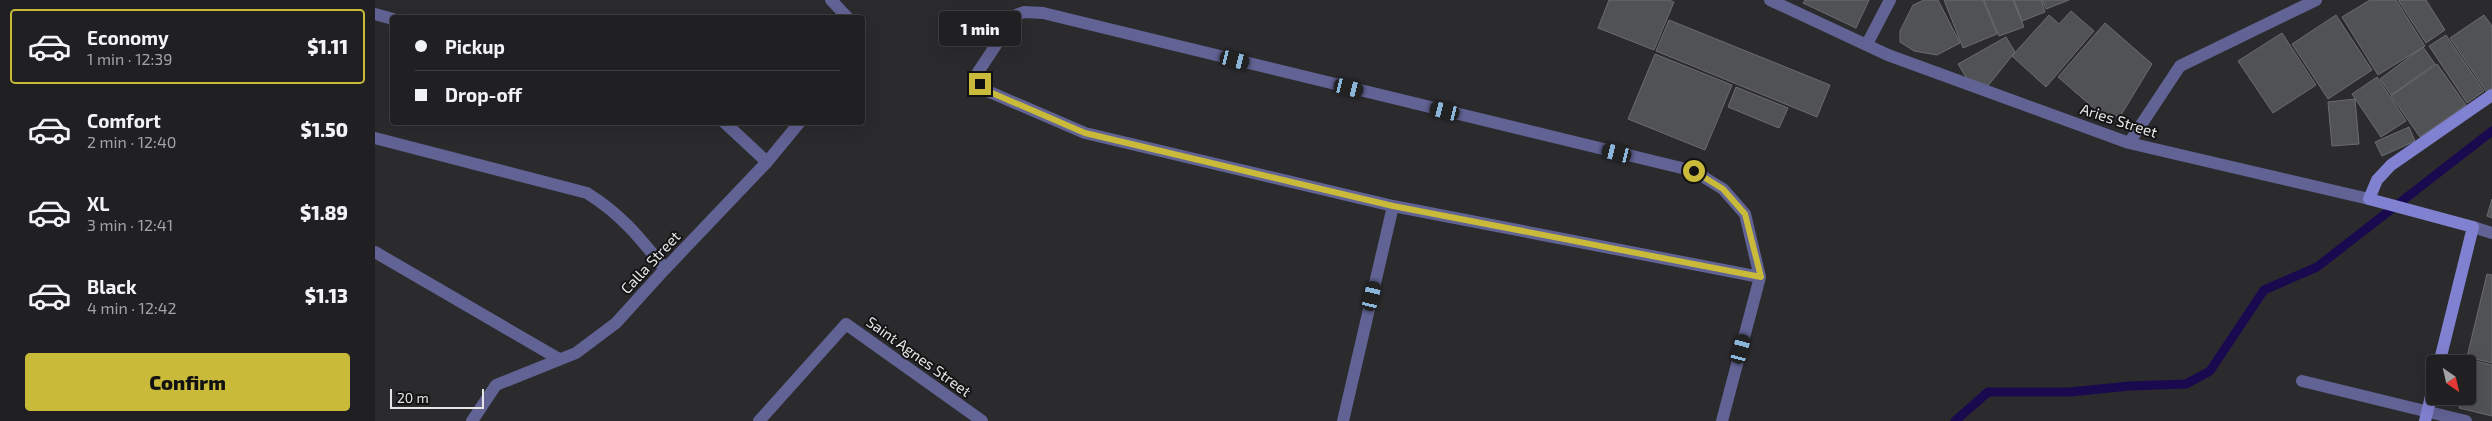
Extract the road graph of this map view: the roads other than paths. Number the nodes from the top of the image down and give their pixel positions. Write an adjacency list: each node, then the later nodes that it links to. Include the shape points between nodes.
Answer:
1 (831, 0): 6 (street)
2 (1770, 0): 8 (street, Aries Street)
3 (1890, 0): 8 (street)
4 (2316, 0): 13 (street, via 2180,66)
5 (375, 14): 7 (street)
6 (846, 15)
7 (390, 17)
8 (1867, 44): 13 (street, Aries Street, via 1889,55)
9 (2492, 95): 15 (street, via 2391,165 2377,180)
10 (727, 125): 14 (street)
11 (798, 125): 14 (street, Calla Street)
12 (375, 138): 20 (street, via 587,193 610,207 627,223)
13 (2129, 143): 15 (street, Aries Street)
14 (767, 162): 20 (street, Calla Street)
15 (2369, 199): 17 (street, Aries Street)
16 (1393, 206): 21 (street); 21 (street, via 1085,133 985,90 978,72 1017,14 1043,13 1694,171 1723,189 1745,214); 29 (street)
17 (2473, 226): 18 (street); 22 (street)
18 (2492, 233)
19 (375, 252): 23 (street)
20 (665, 268): 23 (street, Calla Street, via 596,341)
21 (1761, 277): 30 (street)
22 (2441, 355)
23 (559, 359): 26 (street, Calla Street, via 496,384)
24 (2301, 381): 25 (street)
25 (2426, 416): 31 (street)
26 (472, 421)
27 (759, 421): 28 (street, Saint Agnes Street, via 846,324)
28 (982, 421)
29 (1343, 421)
30 (1723, 421)
31 (2466, 421)

